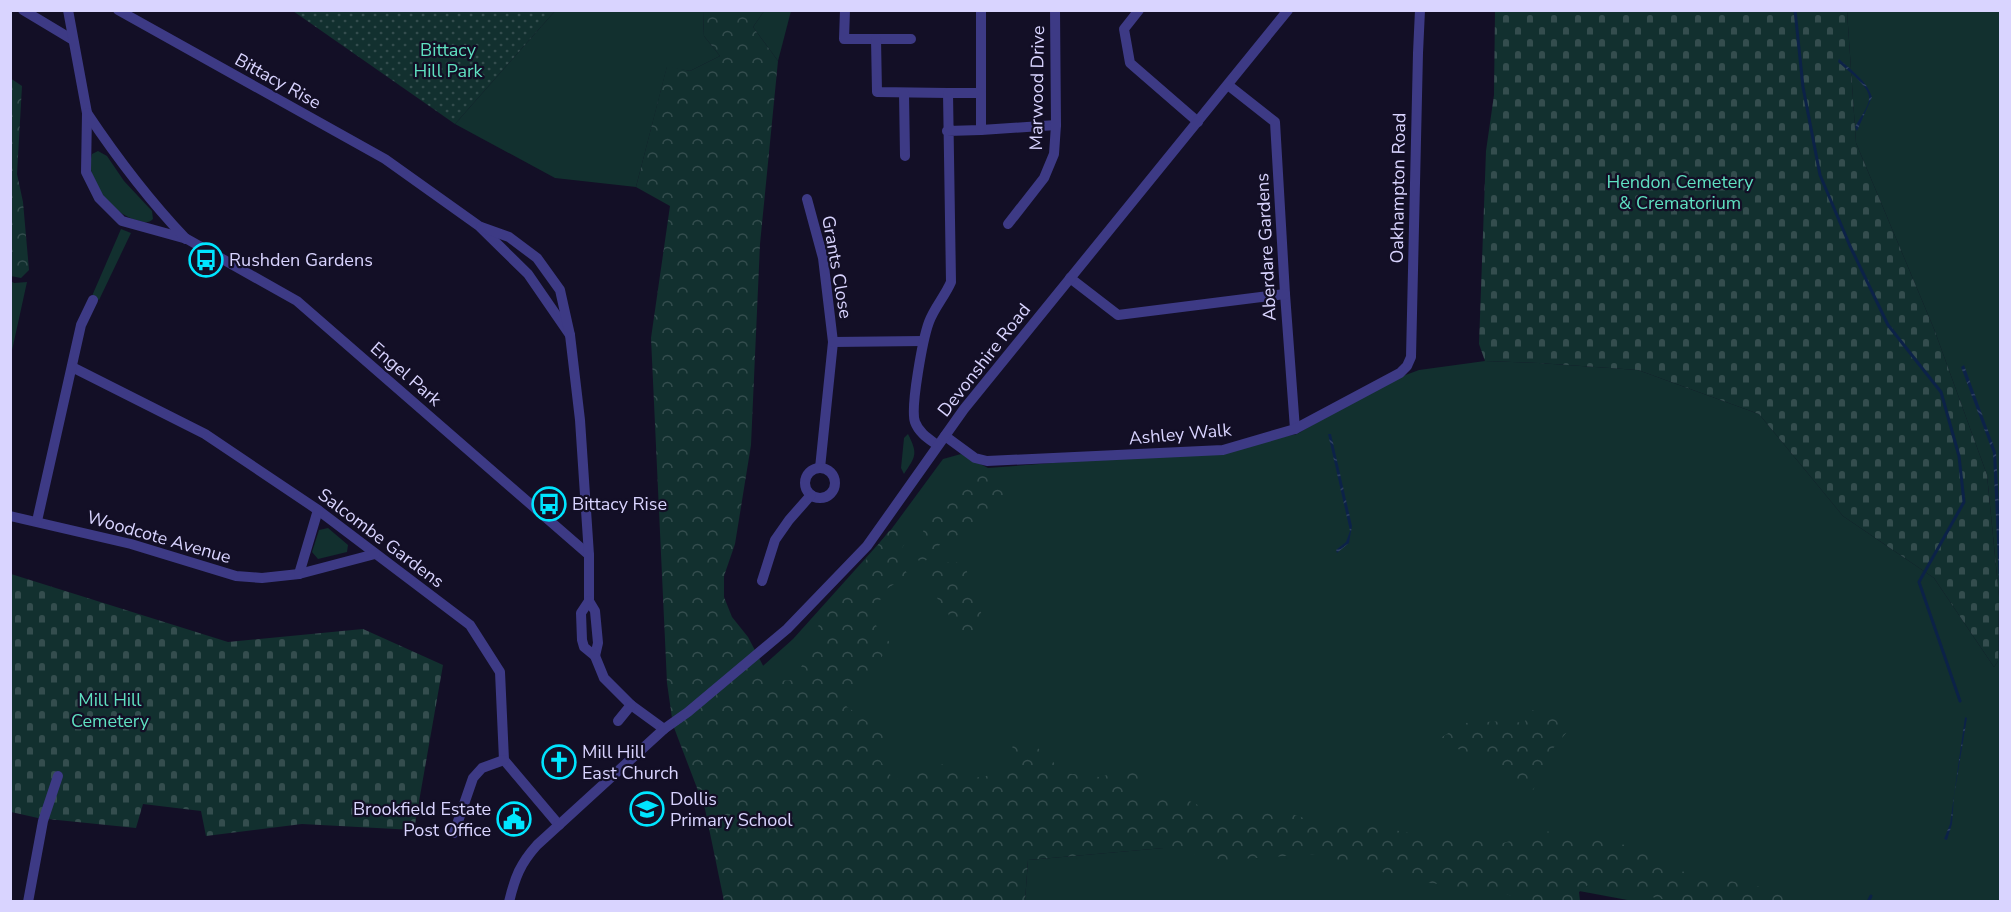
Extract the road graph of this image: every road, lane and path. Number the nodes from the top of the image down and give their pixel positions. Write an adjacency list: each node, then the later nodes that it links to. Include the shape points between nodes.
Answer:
1 (23, 10): 12 (street)
2 (68, 10): 12 (street, Engel Park)
3 (118, 10): 25 (street, Bittacy Rise, via 385,159)
4 (844, 10): 10 (street, via 844,39)
5 (981, 10): 16 (street)
6 (1055, 10): 19 (street, Marwood Drive)
7 (1139, 10): 18 (street, via 1124,29 1130,63)
8 (1288, 10): 13 (street, Devonshire Road)
9 (1420, 10): 33 (street, Oakhampton Road, via 1411,357)
10 (876, 39): 11 (street); 14 (street, via 877,92)
11 (910, 39)
12 (73, 40): 17 (street, Engel Park)
13 (1228, 86): 18 (street, Devonshire Road); 28 (street, Aberdare Gardens, via 1275,122)
14 (904, 93): 15 (street); 22 (street)
15 (948, 93): 16 (street); 21 (street)
16 (981, 93): 20 (street)
17 (87, 113): 26 (street, Engel Park, via 154,205); 26 (street, Engel Park, via 86,172 99,198 122,221)
18 (1198, 122): 27 (street, Devonshire Road)
19 (1056, 125): 20 (street); 24 (street, Marwood Drive, via 1054,154 1044,178)
20 (981, 130): 21 (street)
21 (947, 131): 31 (street, via 951,282)
22 (905, 156)
23 (807, 199): 32 (street, Grants Close, via 823,258)
24 (1008, 224)
25 (479, 226): 30 (street, Bittacy Rise, via 528,274); 30 (street, Bittacy Rise, via 510,237 537,258 560,290)
26 (187, 239): 44 (street, Engel Park, via 297,301)
27 (1070, 278): 28 (street, via 1118,315); 36 (street, Devonshire Road)
28 (1285, 294): 35 (street, Aberdare Gardens)
29 (93, 300): 34 (street, via 81,326)
30 (570, 335): 44 (street, Bittacy Rise)
31 (923, 340): 32 (street, Grants Close); 37 (street, via 914,419 925,436)
32 (833, 342): 38 (street, Grants Close)
33 (1407, 366): 35 (street, Ashley Walk)
34 (72, 367): 40 (street, Salcombe Gardens, via 205,434); 42 (street)
35 (1295, 429): 36 (street, Ashley Walk, via 1223,450 987,461 975,458)
36 (945, 436): 37 (street, Devonshire Road)
37 (938, 445): 51 (street, Devonshire Road, via 867,546 787,629)
38 (820, 468): 39 (street, via 806,478 805,486); 39 (street, via 832,474 834,488 823,497)
39 (811, 495): 46 (street, via 775,540)
40 (318, 510): 43 (street, Salcombe Gardens); 45 (street)
41 (10, 516): 42 (street, Woodcote Avenue)
42 (37, 521): 45 (street, Woodcote Avenue, via 236,576)
43 (375, 554): 45 (street, Woodcote Avenue); 52 (street, Salcombe Gardens, via 470,625 500,672)
44 (589, 555): 47 (street, Bittacy Rise)
45 (299, 574)
46 (762, 581)
47 (589, 601): 48 (street, Bittacy Rise, via 595,611); 48 (street, Bittacy Rise, via 581,613 582,640)
48 (595, 656): 49 (street, Bittacy Rise, via 603,678)
49 (631, 705): 50 (street); 51 (street, Bittacy Rise)
50 (618, 721)
51 (664, 729): 54 (street, Devonshire Road)
52 (504, 760): 54 (street); 55 (street, via 482,768 473,778)
53 (58, 776): 56 (street, via 43,821)
54 (559, 825): 57 (street, Devonshire Road, via 522,862)
55 (454, 833)
56 (28, 902)
57 (509, 902)

